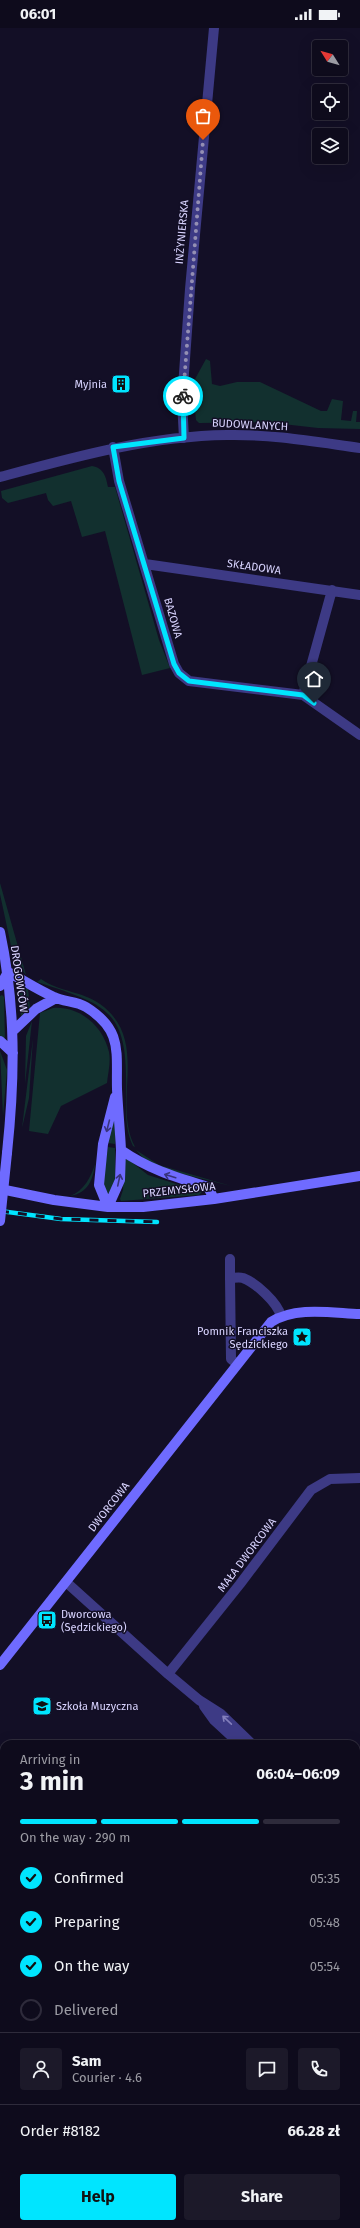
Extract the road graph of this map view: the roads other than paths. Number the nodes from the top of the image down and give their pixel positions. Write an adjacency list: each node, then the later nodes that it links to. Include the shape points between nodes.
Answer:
1 (214, 28): 2 (street, INŻYNIERSKA, via 190,289 182,401)
2 (184, 438): 3 (street, BUDOWLANYCH); 4 (street, BUDOWLANYCH, via 229,435 275,437)
3 (113, 447): 5 (street, BUDOWLANYCH); 6 (street, BAZOWA, via 119,481)
4 (360, 448)
5 (0, 477)
6 (145, 564): 7 (street, SKŁADOWA); 9 (street, BAZOWA, via 174,664 184,677 189,681)
7 (332, 590): 8 (street, SKŁADOWA); 9 (street)
8 (360, 595)
9 (303, 695): 10 (street, BAZOWA)
10 (360, 735)
11 (0, 932): 12 (main road, DROGOWCÓW)
12 (8, 972): 13 (main road); 14 (main road); 15 (main road, DROGOWCÓW)
13 (0, 986)
14 (56, 998): 15 (main road, via 36,1009); 18 (main road, via 84,1006 99,1016 108,1027 115,1039 118,1057)
15 (14, 1032): 17 (main road, DROGOWCÓW)
16 (0, 1041): 17 (main road)
17 (13, 1053): 24 (main road, DROGOWCÓW, bridge)
18 (117, 1088): 19 (main road); 23 (main road, one-way to 23, via 103,1144 99,1184)
19 (121, 1150): 22 (main road, one-way to 19, via 208,1187 143,1165); 23 (main road, one-way to 19, via 120,1180)
20 (360, 1176): 22 (main road, PRZEMYSŁOWA)
21 (0, 1189): 23 (main road, PRZEMYSŁOWA)
22 (214, 1199): 23 (main road, PRZEMYSŁOWA, via 143,1207)
23 (108, 1207)
24 (0, 1221)
25 (230, 1259): 26 (street)
26 (230, 1278): 28 (street, via 242,1278 274,1300); 29 (street, via 231,1359)
27 (360, 1314): 28 (main road, via 302,1313)
28 (281, 1316): 29 (main road, DWORCOWA, via 271,1322)
29 (237, 1364): 31 (main road, DWORCOWA)
30 (360, 1478): 33 (street, MAŁA DWORCOWA, via 330,1479 311,1490)
31 (66, 1582): 32 (main road, DWORCOWA); 33 (street)
32 (0, 1665)
33 (168, 1674): 34 (street)
34 (199, 1700): 35 (street, via 214,1720); 36 (street, one-way to 34, via 220,1714)
35 (236, 1740)
36 (248, 1740)

